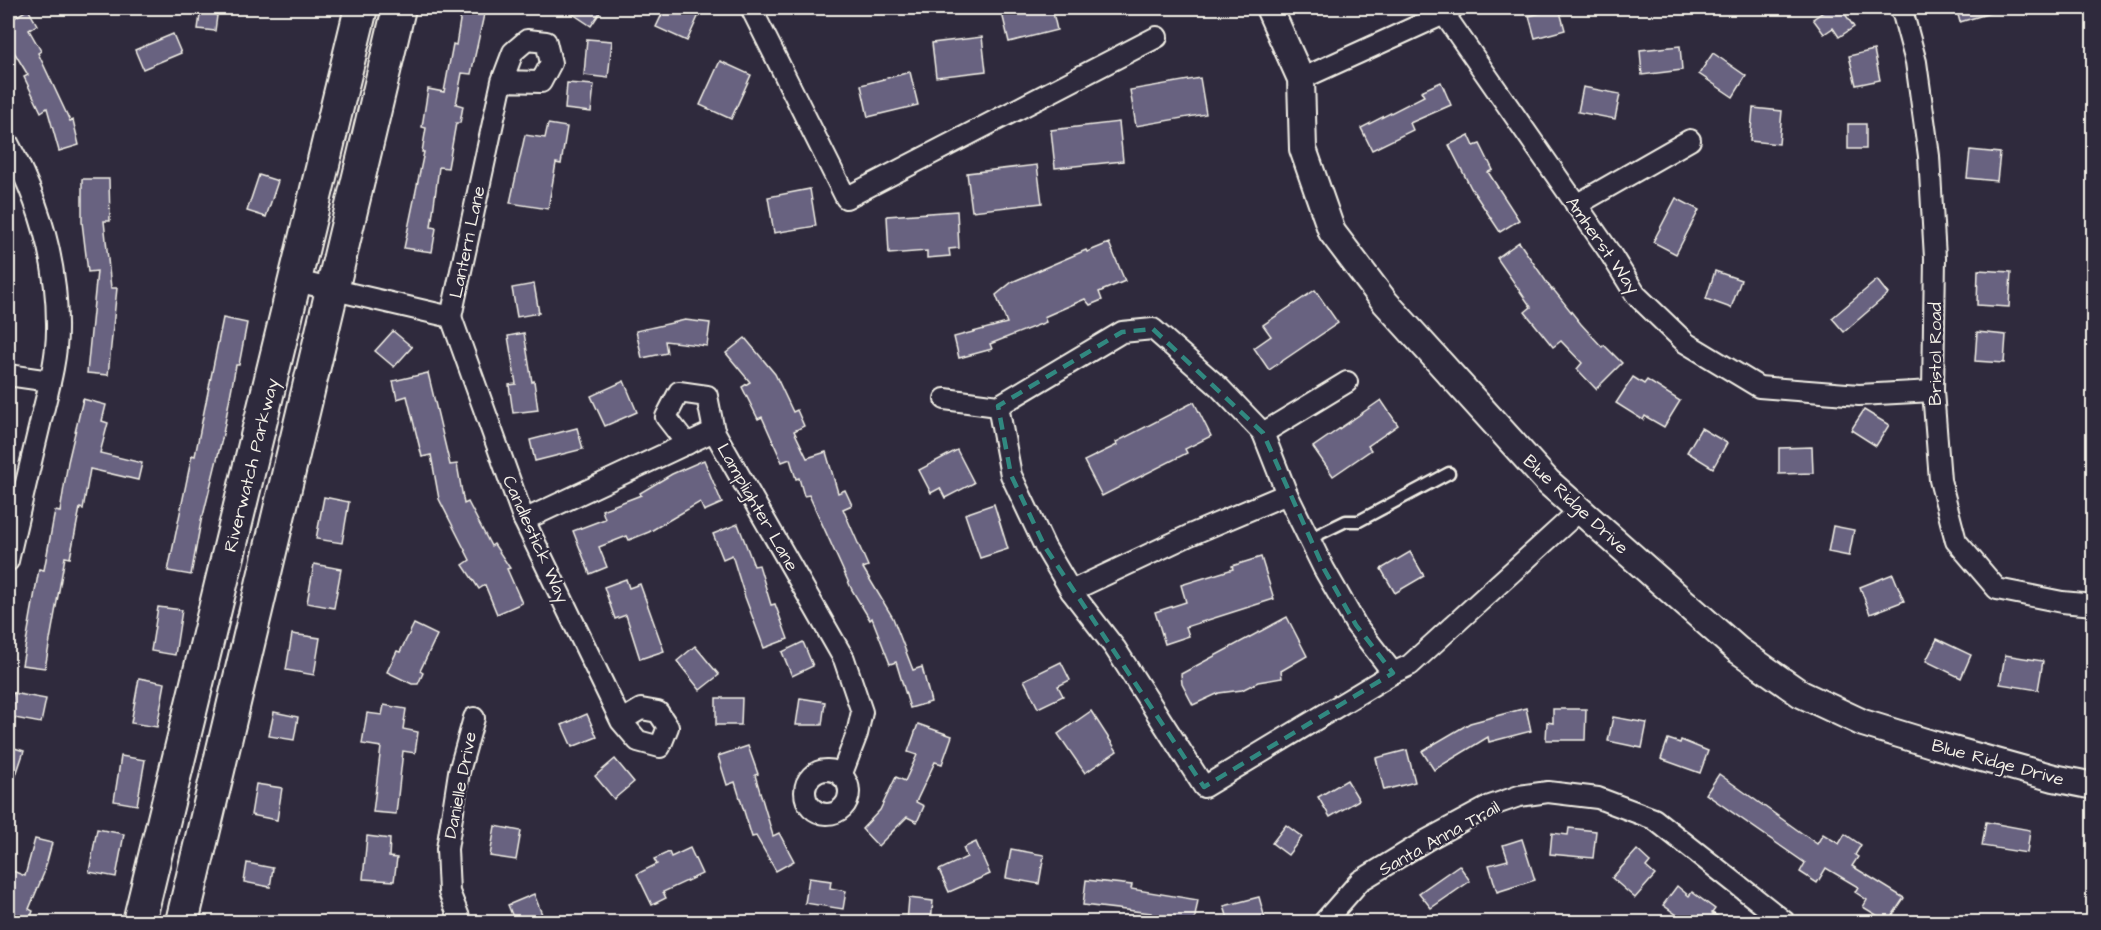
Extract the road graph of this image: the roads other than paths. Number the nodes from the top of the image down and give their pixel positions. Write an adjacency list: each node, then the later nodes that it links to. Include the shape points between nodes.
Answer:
1 (361, 8): 13 (main road, Riverwatch Parkway)
2 (399, 8): 14 (main road, Riverwatch Parkway)
3 (751, 8): 7 (street, via 846,198)
4 (1269, 8): 8 (street, Blue Ridge Drive)
5 (1899, 8): 19 (street, Bristol Road, via 1916,62 1929,156 1935,258)
6 (1448, 11): 8 (street); 12 (street, Amherst Way)
7 (1157, 37)
8 (1301, 79): 27 (street, Blue Ridge Drive, via 1304,149 1332,232 1385,302 1548,482)
9 (502, 81): 15 (street, Lantern Lane)
10 (1690, 140): 12 (street)
11 (8, 143): 17 (street, via 42,221 54,282 57,331)
12 (1576, 205): 19 (street, Amherst Way, via 1636,295 1686,343 1759,387 1859,395)
13 (296, 280): 14 (street, Lantern Lane); 38 (main road, Riverwatch Parkway)
14 (332, 288): 15 (street, Lantern Lane); 39 (main road, Riverwatch Parkway)
15 (451, 317): 28 (street, Candlestick Way)
16 (8, 375): 17 (street)
17 (50, 381): 30 (street)
18 (1347, 382): 23 (street)
19 (1933, 391): 32 (street, Bristol Road, via 1940,480 1956,541 1997,590)
20 (945, 399): 21 (street)
21 (998, 406): 23 (street, via 1122,332 1153,329 1220,387); 31 (street, via 1011,475)
22 (714, 431): 24 (street, Lamplighter Lane); 24 (street, via 707,396 679,392 666,417); 36 (street, Lamplighter Lane, via 844,659 862,712)
23 (1263, 433): 26 (street)
24 (687, 444): 28 (street, Lamplighter Lane)
25 (1449, 473): 29 (lane, via 1359,521 1346,521)
26 (1287, 494): 29 (street); 31 (street)
27 (1580, 510): 33 (street, via 1410,665); 37 (street, Blue Ridge Drive, via 1738,651 1801,694 1874,726)
28 (524, 520): 35 (street, Candlestick Way)
29 (1309, 539): 33 (street, via 1356,625)
30 (8, 561)
31 (1071, 591): 33 (street, via 1116,648 1204,787)
32 (2094, 605)
33 (1393, 673)
34 (474, 718): 40 (street, Danielle Drive, via 459,772 447,849 449,892)
35 (621, 721)
36 (841, 776)
37 (2094, 786)
38 (139, 922)
39 (182, 922)
40 (461, 922)
41 (1324, 922): 42 (street, Santa Anna Trail, via 1360,881 1426,840 1490,806 1548,792 1598,798 1654,819)
42 (1785, 922)

